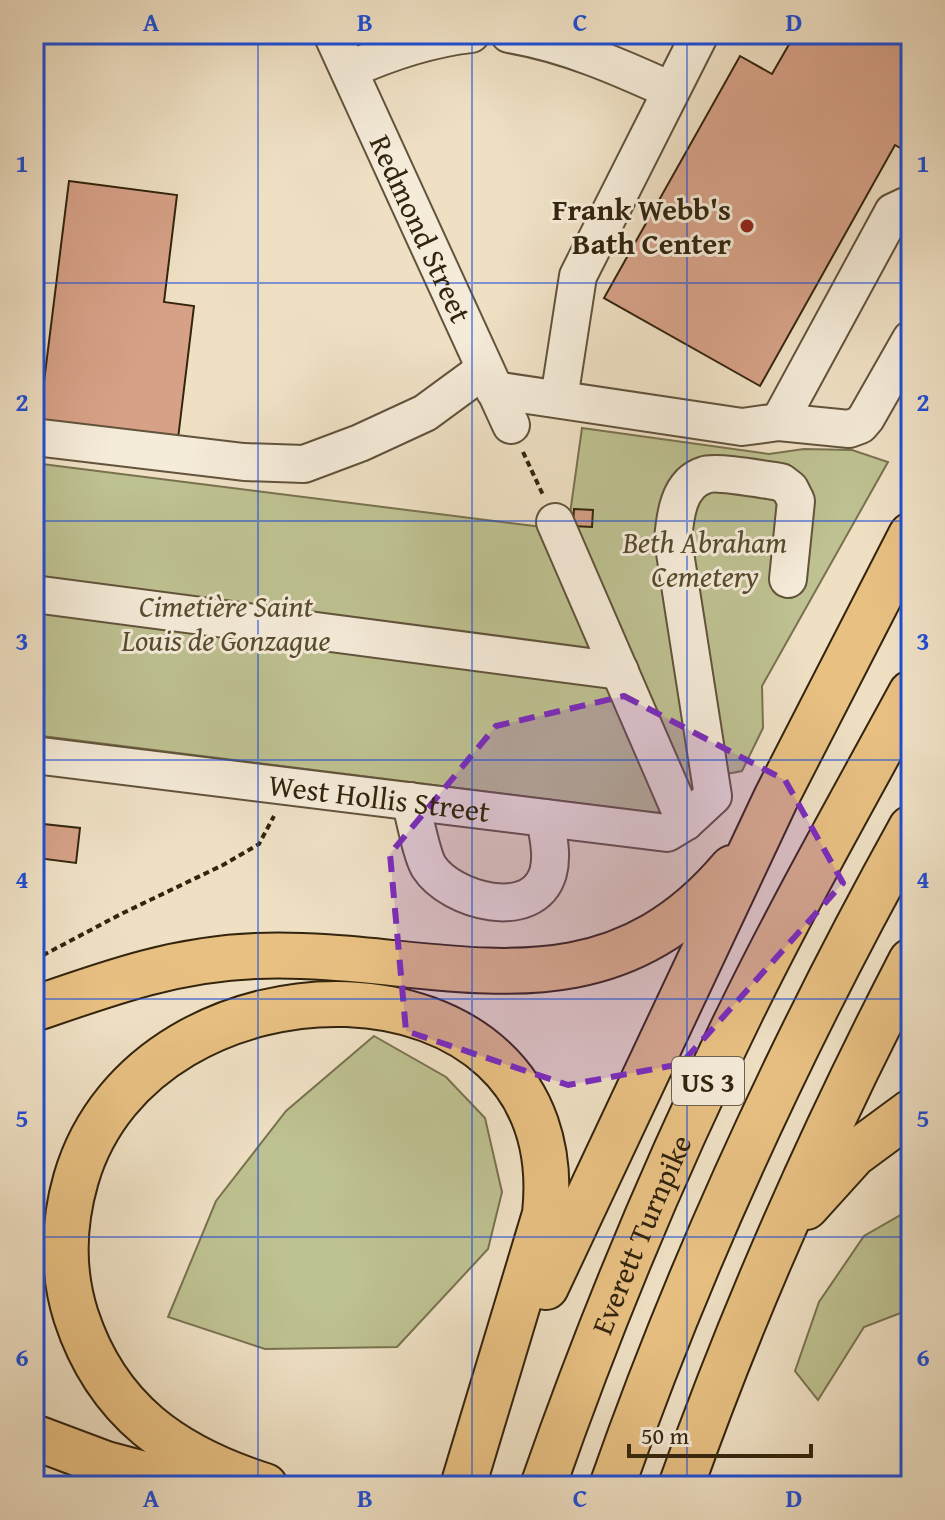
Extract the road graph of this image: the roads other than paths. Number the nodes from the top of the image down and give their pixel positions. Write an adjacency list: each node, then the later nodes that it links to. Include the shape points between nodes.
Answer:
1 (332, 34): 5 (street, Redmond Street)
2 (471, 34): 5 (street, via 439,37)
3 (509, 34): 6 (street, via 595,56)
4 (700, 34): 6 (street)
5 (349, 70): 9 (street, Redmond Street)
6 (670, 90): 10 (street, via 578,276)
7 (911, 208): 11 (street, via 893,212)
8 (911, 339): 11 (street, via 860,425 849,429)
9 (490, 380): 10 (street); 12 (street, Redmond Street); 13 (street, via 304,464)
10 (559, 399): 11 (street, via 742,427)
11 (779, 422)
12 (511, 425)
13 (34, 437)
14 (555, 522): 18 (street)
15 (911, 535): 21 (main road)
16 (788, 579): 24 (street, West Hollis Street, via 796,501 790,489 781,482 706,474 692,483 676,510 673,540 713,796)
17 (34, 594): 18 (street)
18 (620, 671): 24 (street)
19 (911, 693): 34 (main road, Everett Turnpike / US 3, via 704,1090 603,1321)
20 (34, 755): 22 (street, West Hollis Street)
21 (776, 798): 27 (main road, via 736,863 707,895 641,941 589,962 504,972 304,956 210,959 147,971); 33 (main road, via 539,1303)
22 (410, 801): 23 (street, West Hollis Street); 23 (street, via 429,866 449,887 502,903 529,898 547,876 551,851)
23 (545, 818): 24 (street, West Hollis Street, via 667,833)
24 (685, 822)
25 (911, 828): 35 (main road, Everett Turnpike / US 3, via 754,1134 683,1297)
26 (911, 961): 29 (main road)
27 (34, 1009)
28 (911, 1112): 29 (main road, via 825,1183)
29 (759, 1284): 36 (main road)
30 (34, 1437): 31 (main road, via 106,1464)
31 (189, 1486)
32 (265, 1486): 33 (main road, via 179,1450 147,1426 113,1389 94,1361 74,1311 67,1227 89,1146 114,1105 147,1070 189,1041 238,1018 329,1003 395,1010 470,1041 517,1086 539,1133 547,1180 545,1214)
33 (464, 1486)
34 (543, 1486)
35 (612, 1486)
36 (681, 1486)

